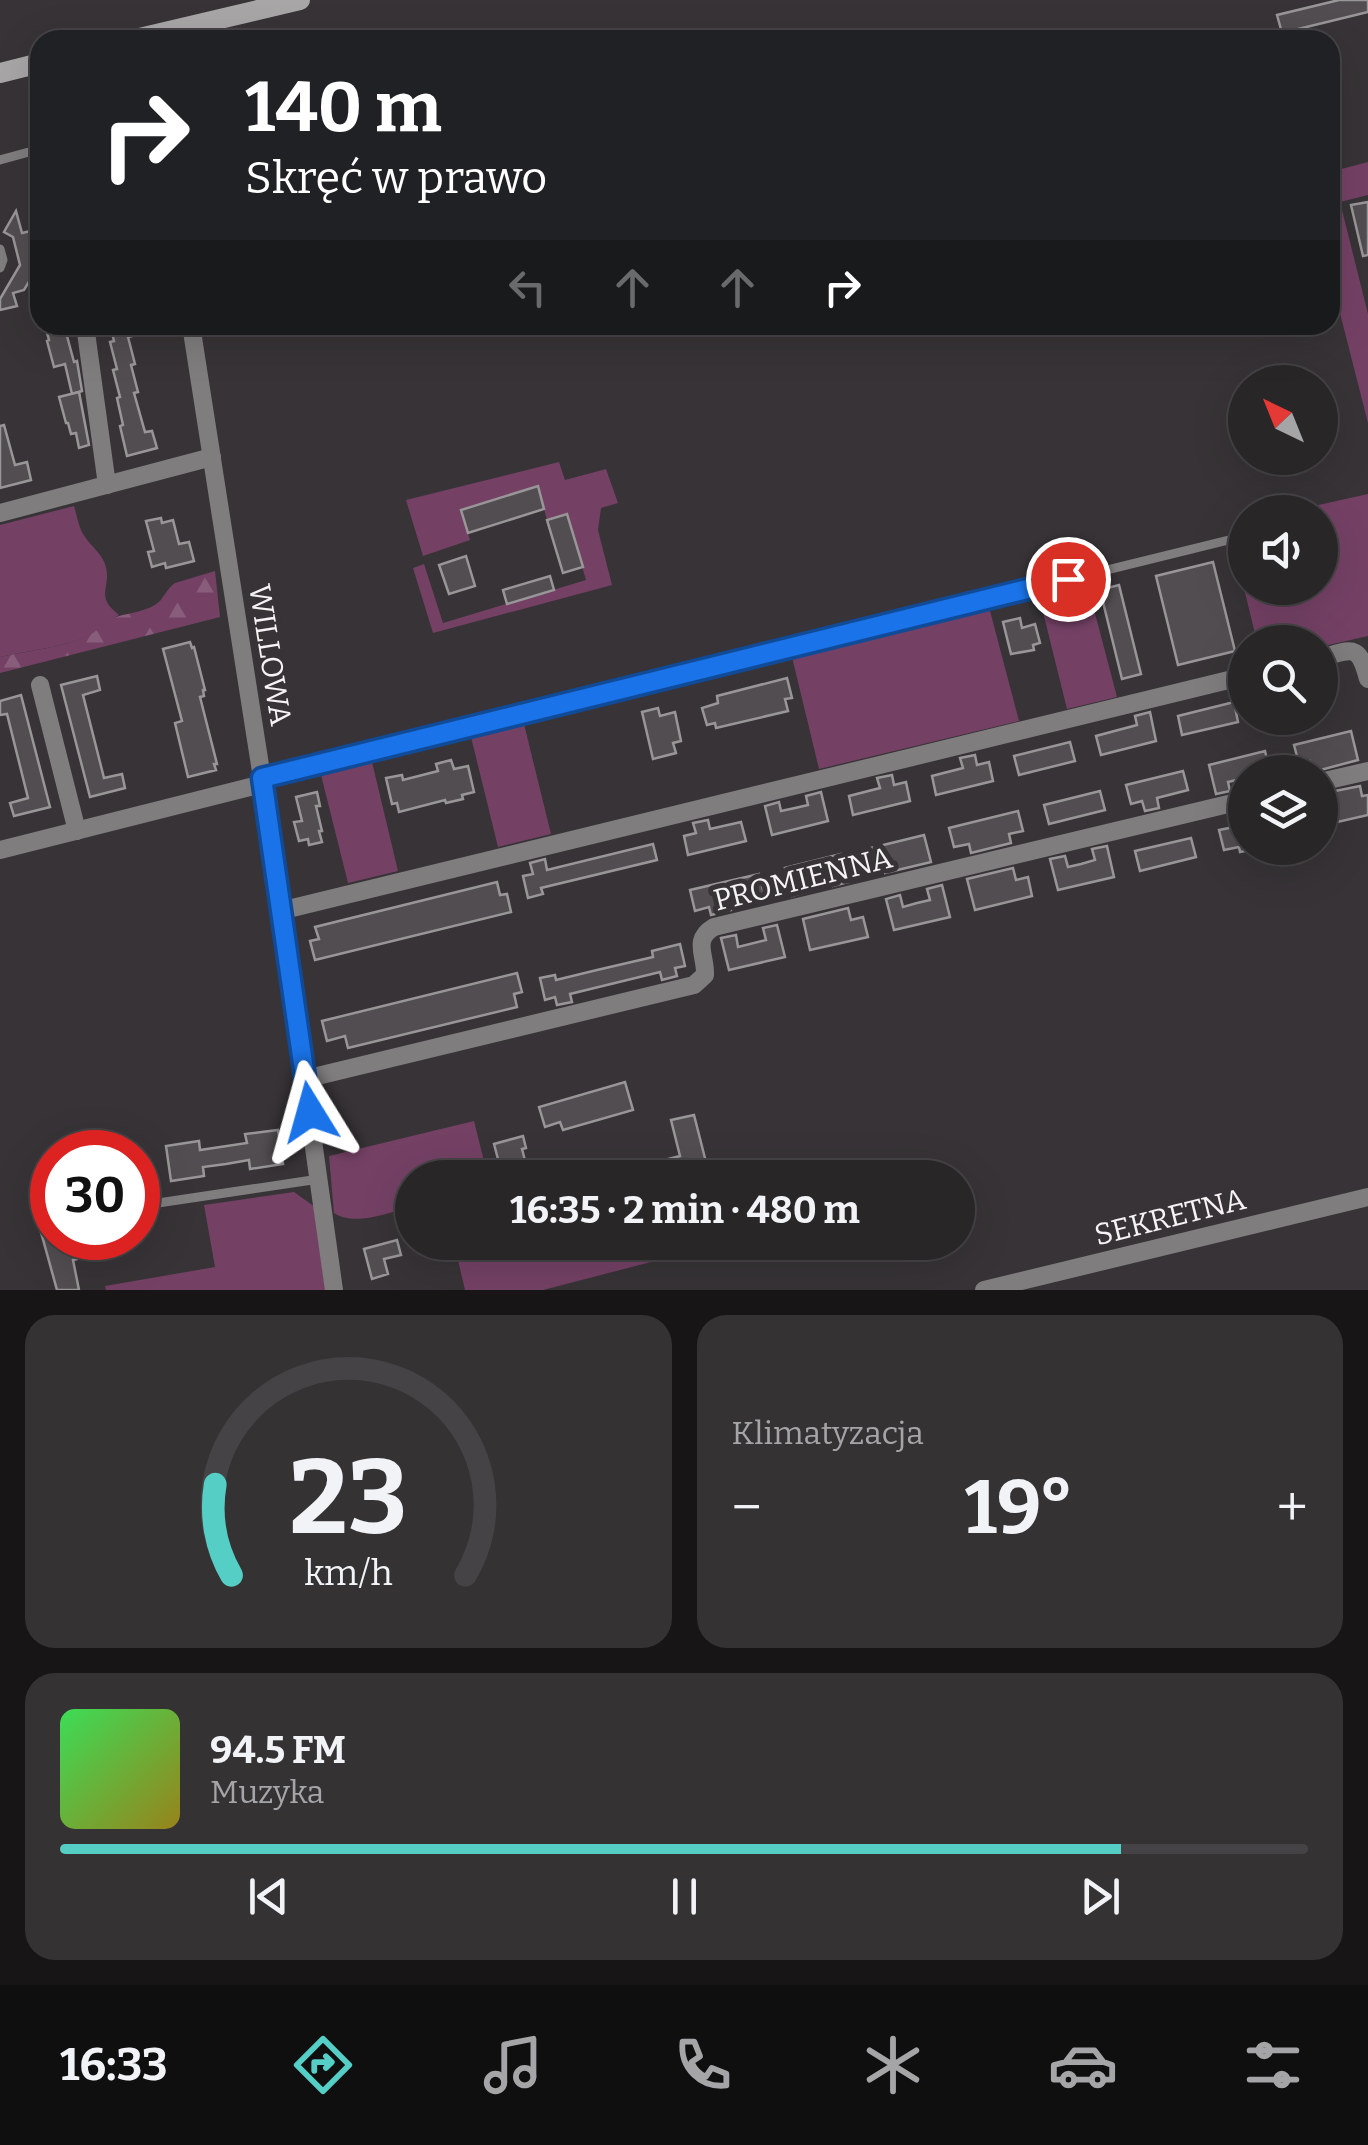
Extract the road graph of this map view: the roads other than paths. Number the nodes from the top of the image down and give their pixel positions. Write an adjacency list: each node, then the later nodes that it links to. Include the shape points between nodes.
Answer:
1 (300, 0): 2 (street)
2 (178, 30)
3 (30, 65): 4 (street)
4 (0, 72)
5 (30, 151): 6 (lane)
6 (0, 160)
7 (0, 249): 8 (lane)
8 (0, 268)
9 (86, 335): 12 (street)
10 (193, 335): 11 (street, WILLOWA)
11 (212, 457): 12 (street); 21 (street, WILLOWA)
12 (106, 485): 13 (street)
13 (0, 513)
14 (1228, 540): 21 (lane)
15 (1338, 653): 16 (street, via 1362,658)
16 (1368, 679)
17 (1228, 680): 25 (street)
18 (40, 684): 23 (street)
19 (1368, 771): 20 (street)
20 (1338, 778)
21 (262, 781): 23 (street); 25 (street, WILLOWA)
22 (1228, 804): 26 (street, PROMIENNA, via 714,927 700,942 705,975 694,985)
23 (78, 830): 24 (street)
24 (0, 850)
25 (280, 911): 26 (street, WILLOWA)
26 (305, 1080): 27 (street, WILLOWA)
27 (319, 1179): 29 (lane); 30 (street, WILLOWA)
28 (1368, 1197): 31 (street, SEKRETNA)
29 (160, 1203)
30 (334, 1290)
31 (984, 1290)

